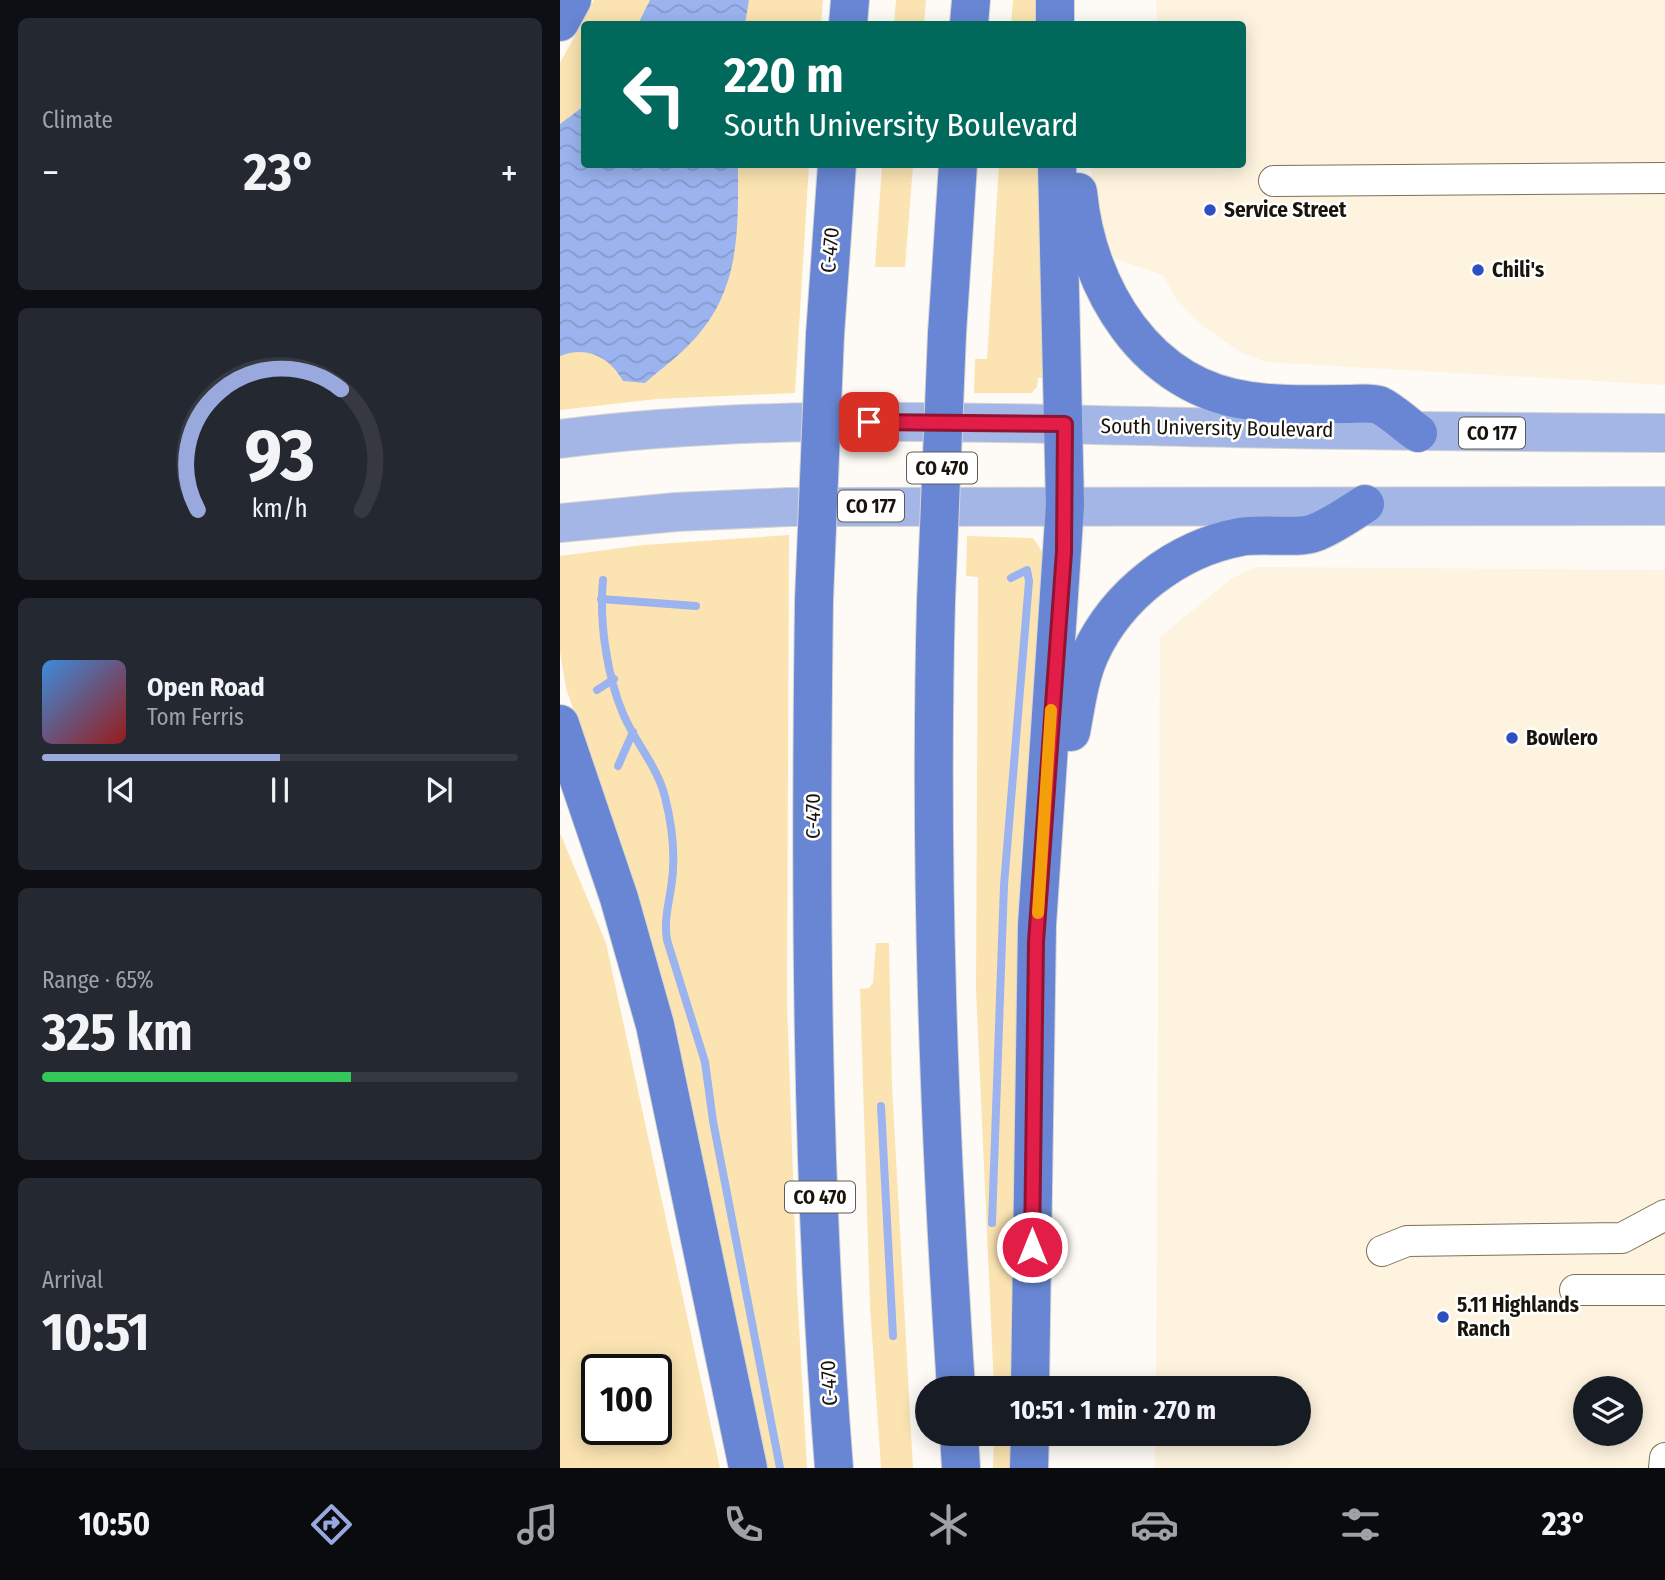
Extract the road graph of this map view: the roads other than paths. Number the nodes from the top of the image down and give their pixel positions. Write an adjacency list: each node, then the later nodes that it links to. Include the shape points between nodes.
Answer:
1 (572, 0): 8 (highway)
2 (850, 0): 5 (highway)
3 (971, 0): 6 (highway)
4 (1055, 0): 7 (highway)
5 (848, 21)
6 (969, 21)
7 (1055, 21)
8 (560, 22)
9 (837, 168): 37 (highway, C-470 / CO 470, bridge, via 814,600 814,990)
10 (958, 168): 31 (highway, CO 470, bridge, via 936,601 933,868 936,1024)
11 (1057, 168): 15 (highway)
12 (1069, 168): 16 (highway, via 1101,284 1126,327 1172,370 1214,391 1251,401 1378,405)
13 (1665, 178): 14 (lane)
14 (1274, 181)
15 (1065, 424): 16 (main road, South University Boulevard / CO 177); 18 (main road, South University Boulevard / CO 177, via 818,422 641,430); 19 (highway)
16 (1418, 433): 17 (main road, South University Boulevard / CO 177)
17 (1665, 433)
18 (560, 439)
19 (1065, 505): 20 (main road, CO 177); 22 (main road, CO 177, via 743,508); 25 (highway)
20 (1365, 505): 21 (main road, CO 177); 25 (highway, via 1312,534 1243,536 1208,546 1151,578 1120,608 1096,644 1079,686 1070,741)
21 (1665, 506)
22 (560, 523)
23 (560, 724): 26 (highway)
24 (560, 766): 26 (highway)
25 (1047, 772): 32 (highway, via 1035,983)
26 (585, 796): 36 (highway, via 626,920 668,1079)
27 (1665, 1215): 28 (lane, via 1622,1238 1407,1241)
28 (1382, 1251)
29 (1575, 1290): 30 (lane)
30 (1665, 1290)
31 (955, 1376)
32 (1030, 1376)
33 (959, 1446): 38 (highway)
34 (1030, 1446): 39 (highway)
35 (1665, 1458): 40 (lane)
36 (748, 1468)
37 (834, 1468)
38 (961, 1468)
39 (1029, 1468)
40 (1664, 1468)

